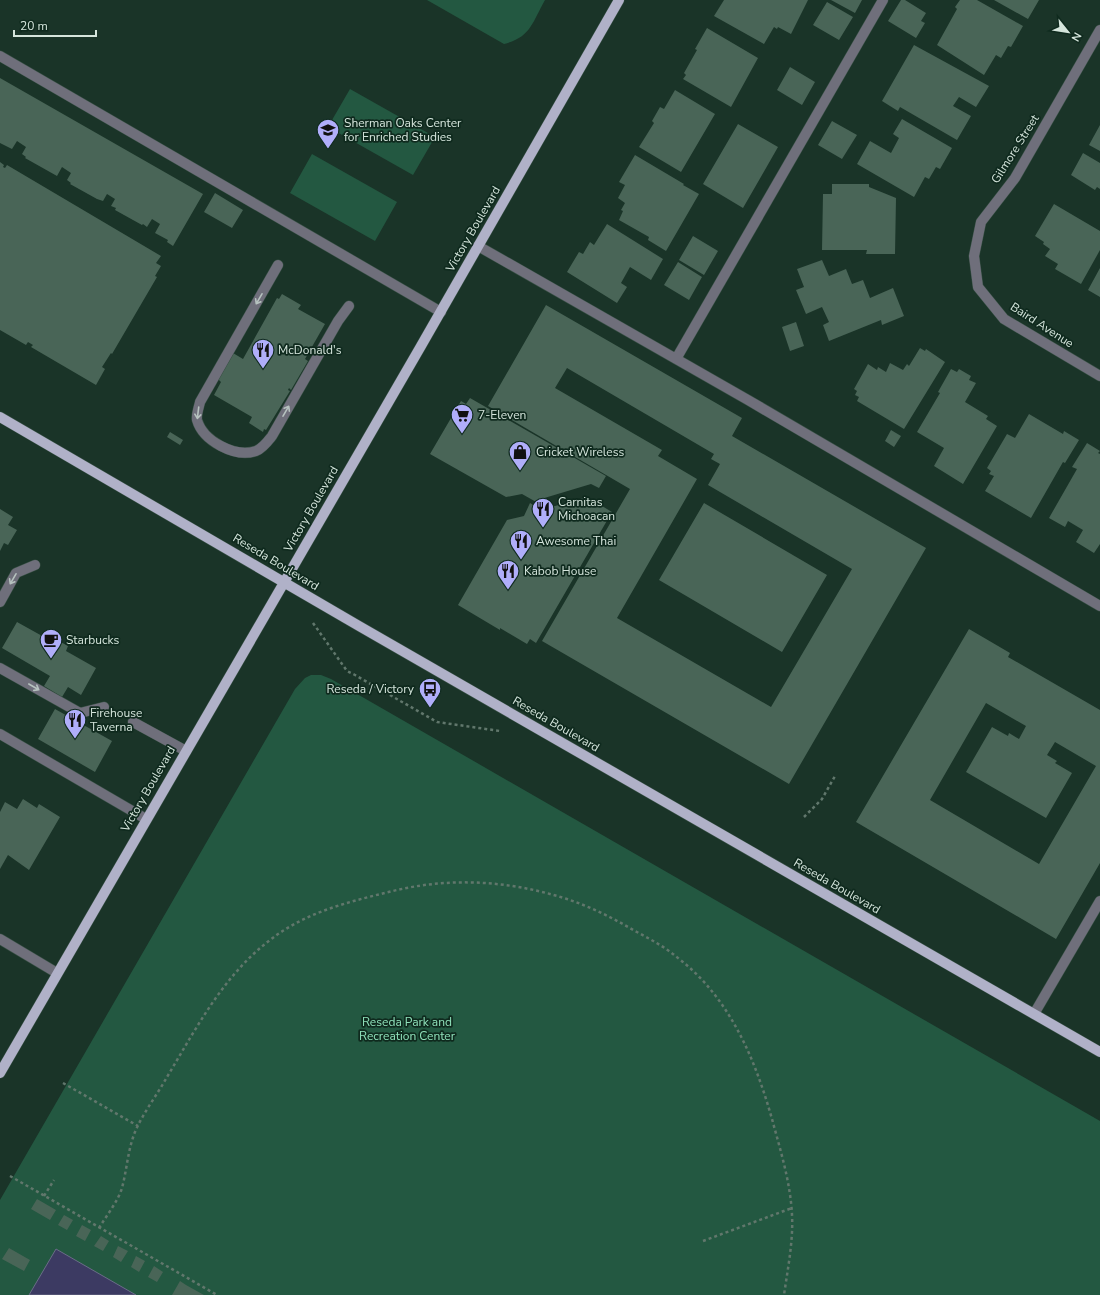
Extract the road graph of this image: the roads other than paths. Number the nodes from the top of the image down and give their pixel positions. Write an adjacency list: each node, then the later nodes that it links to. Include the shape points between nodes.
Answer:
1 (619, 0): 5 (main road, Victory Boulevard)
2 (883, 0): 10 (street)
3 (1100, 30): 7 (street, Gilmore Street, via 1015,178 981,222 974,256)
4 (0, 56): 9 (street)
5 (478, 246): 9 (main road, Victory Boulevard); 10 (street)
6 (278, 265): 8 (street, one-way to 8, via 200,402 196,418 203,433 224,448 240,452 256,451 272,436)
7 (978, 287): 11 (street, Baird Avenue, via 1004,319)
8 (349, 306)
9 (441, 312): 14 (main road, Victory Boulevard)
10 (676, 359): 16 (street)
11 (1100, 376)
12 (0, 417): 14 (main road, Reseda Boulevard)
13 (35, 565): 15 (street, one-way to 15, via 16,573)
14 (284, 582): 21 (main road, Victory Boulevard); 26 (main road, Reseda Boulevard)
15 (0, 602)
16 (1100, 606)
17 (0, 668): 18 (street, one-way to 18, via 80,713)
18 (104, 707)
19 (133, 722): 21 (street)
20 (0, 734): 22 (street)
21 (186, 751): 22 (main road, Victory Boulevard)
22 (146, 818): 25 (main road, Victory Boulevard)
23 (1100, 901): 26 (street)
24 (0, 939): 25 (street)
25 (57, 973): 28 (main road, Victory Boulevard)
26 (1034, 1014): 27 (main road, Reseda Boulevard)
27 (1100, 1052)
28 (0, 1072)

